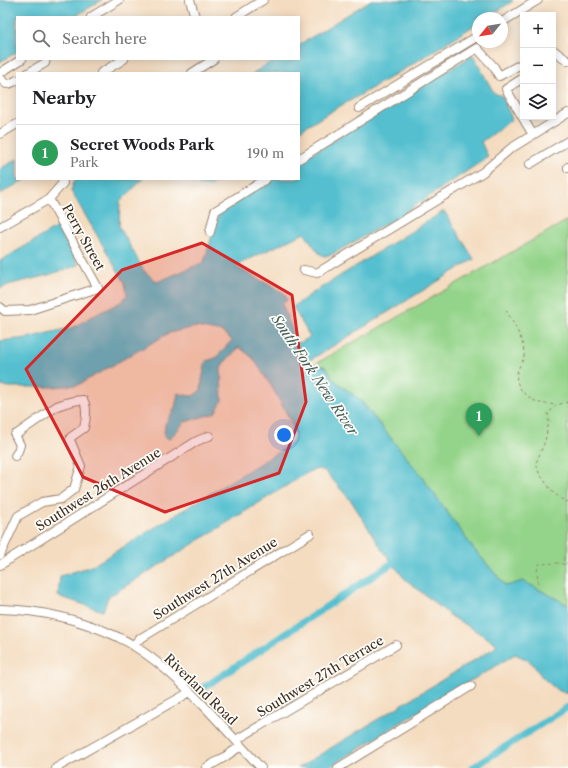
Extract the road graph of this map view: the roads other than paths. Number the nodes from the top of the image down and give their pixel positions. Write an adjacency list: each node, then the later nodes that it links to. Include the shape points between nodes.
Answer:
1 (119, 0): 5 (street)
2 (190, 0): 6 (street)
3 (263, 0): 7 (street)
4 (538, 0): 8 (street)
5 (93, 16)
6 (194, 16)
7 (238, 16)
8 (508, 18)
9 (472, 40): 24 (street)
10 (556, 52): 15 (street)
11 (20, 60): 20 (street)
12 (46, 60): 17 (street)
13 (122, 60): 18 (street)
14 (212, 60): 19 (street)
15 (568, 61)
16 (520, 67): 32 (street, via 499,76 478,48)
17 (30, 72)
18 (103, 72)
19 (194, 72)
20 (0, 73)
21 (0, 77): 22 (street, via 6,85)
22 (16, 80)
23 (520, 80): 30 (street, via 506,88)
24 (359, 108)
25 (568, 113): 26 (street)
26 (556, 118)
27 (553, 120): 30 (street)
28 (16, 125): 29 (street)
29 (0, 134)
30 (533, 135): 39 (street, via 510,149 483,172 317,273)
31 (568, 141): 33 (street)
32 (300, 158)
33 (530, 164)
34 (62, 180): 36 (street, Perry Street, via 63,183)
35 (264, 180): 38 (street, via 214,211)
36 (49, 199): 37 (street); 40 (street, Perry Street, via 98,288 30,310 6,311)
37 (0, 227)
38 (210, 232)
39 (304, 270)
40 (0, 307)
41 (209, 436): 45 (street, Southwest 26th Avenue)
42 (15, 456): 44 (street, via 20,445 15,436 17,434 56,406 83,400 86,404 84,428 70,440 81,466 74,489 61,499 42,502 18,516)
43 (310, 534): 47 (street, Southwest 27th Avenue, via 138,640)
44 (0, 555)
45 (0, 565)
46 (0, 609): 47 (street, Riverland Road, via 62,618 112,634)
47 (134, 645): 50 (street, Riverland Road, via 165,668)
48 (396, 646): 51 (street, Southwest 27th Terrace)
49 (471, 686): 55 (street)
50 (190, 692): 51 (street, Riverland Road); 52 (street)
51 (238, 743): 53 (street, Southwest 27th Terrace, via 223,758); 54 (street, Riverland Road)
52 (56, 768)
53 (206, 768)
54 (261, 768)
55 (338, 768)

